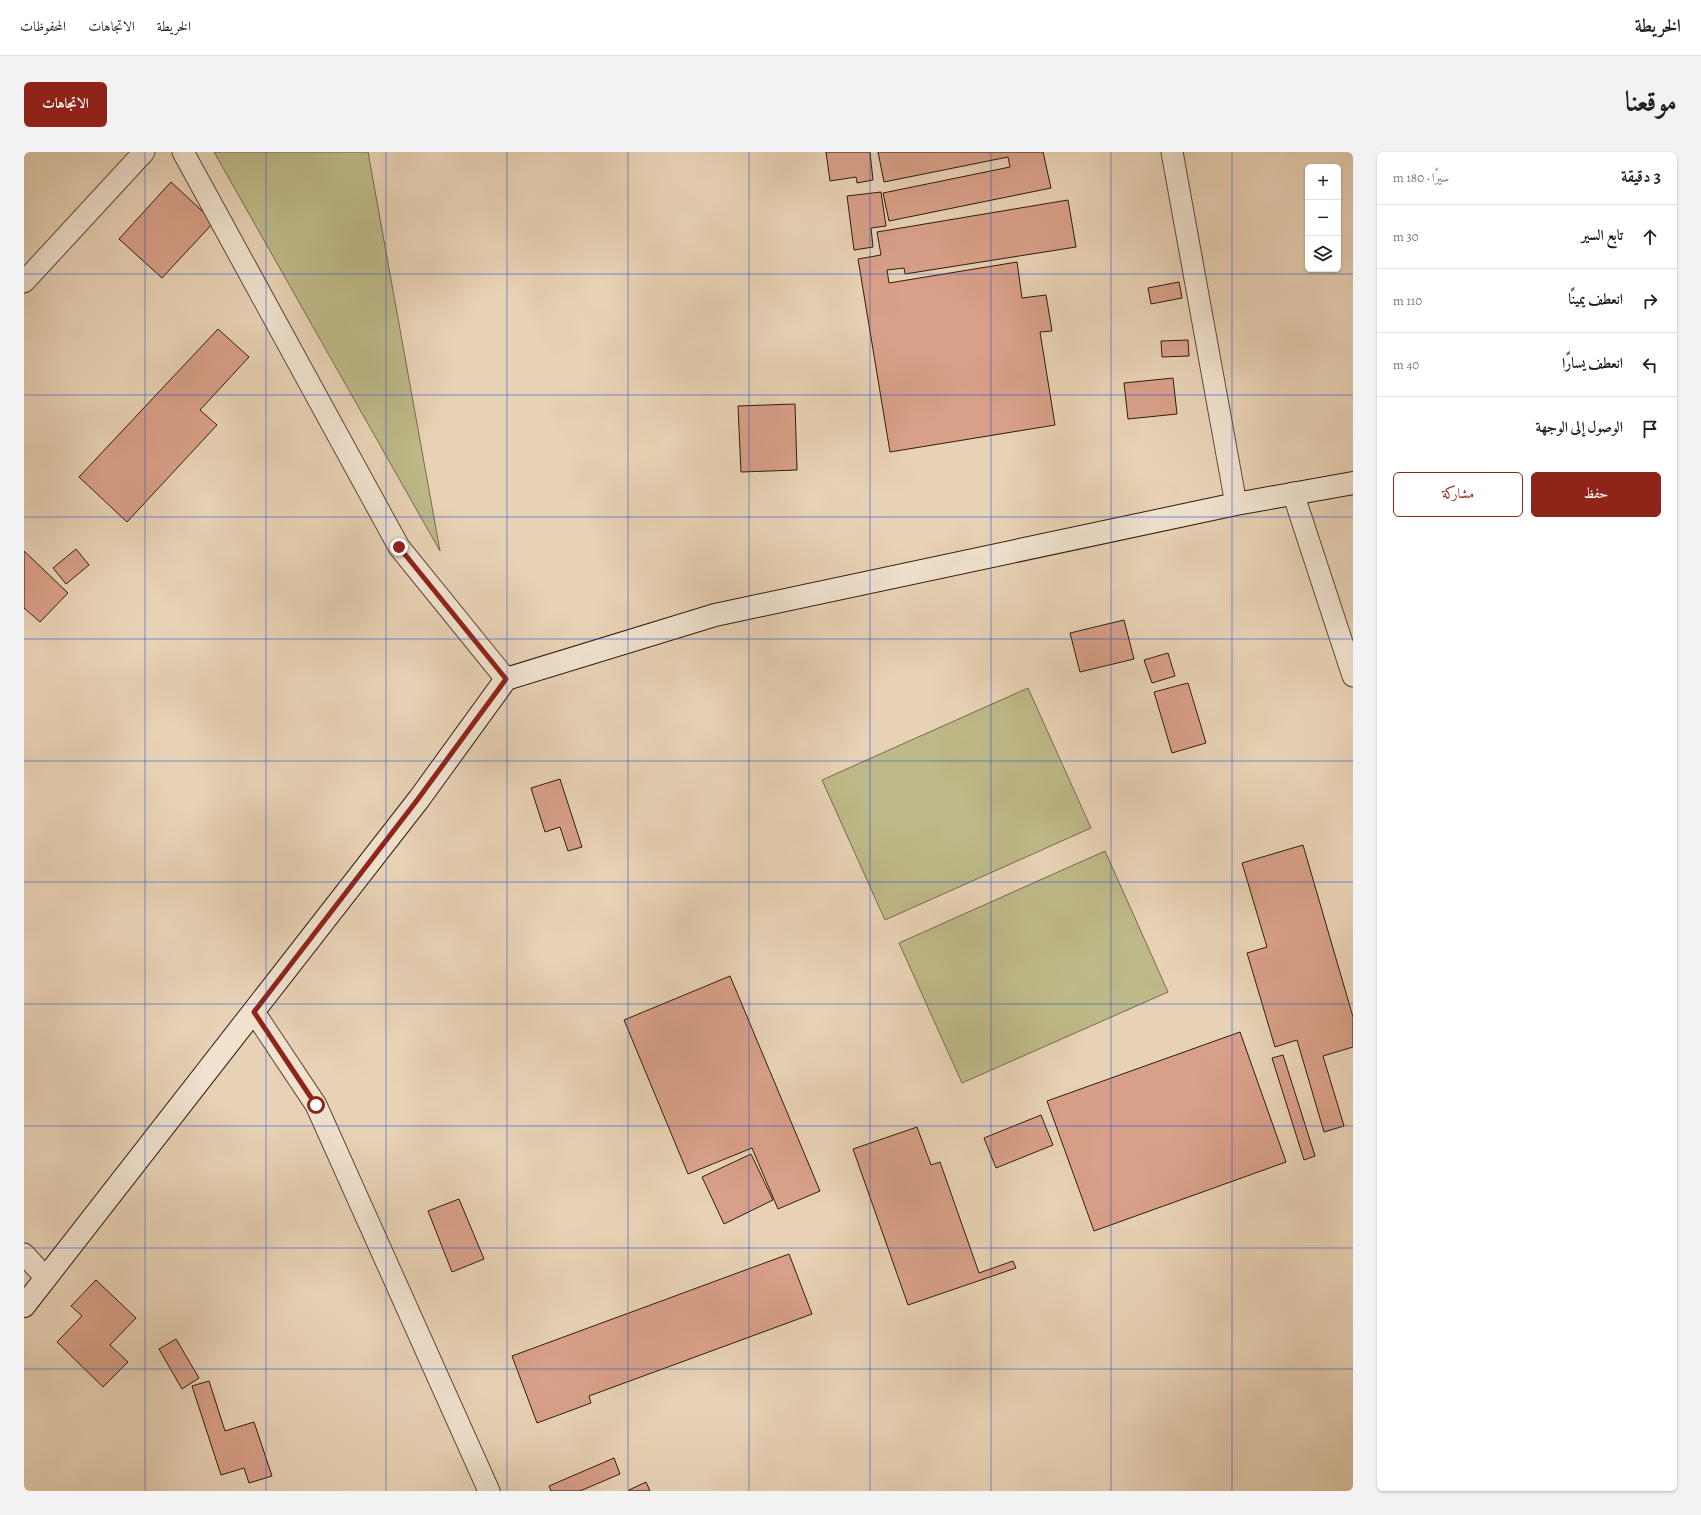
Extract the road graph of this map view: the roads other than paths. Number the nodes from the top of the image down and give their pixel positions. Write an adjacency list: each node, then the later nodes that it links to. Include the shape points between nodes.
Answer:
1 (144, 152): 4 (street)
2 (182, 152): 9 (street, via 399,547)
3 (1172, 152): 7 (street)
4 (24, 282)
5 (1353, 483): 6 (street)
6 (1293, 493): 7 (street); 8 (street)
7 (1236, 504): 9 (street, via 715,615)
8 (1353, 676)
9 (506, 679): 10 (street, via 418,799)
10 (254, 1012): 12 (street); 14 (street, via 316,1105)
11 (24, 1254): 12 (street)
12 (46, 1278): 13 (street)
13 (24, 1306)
14 (489, 1491)

